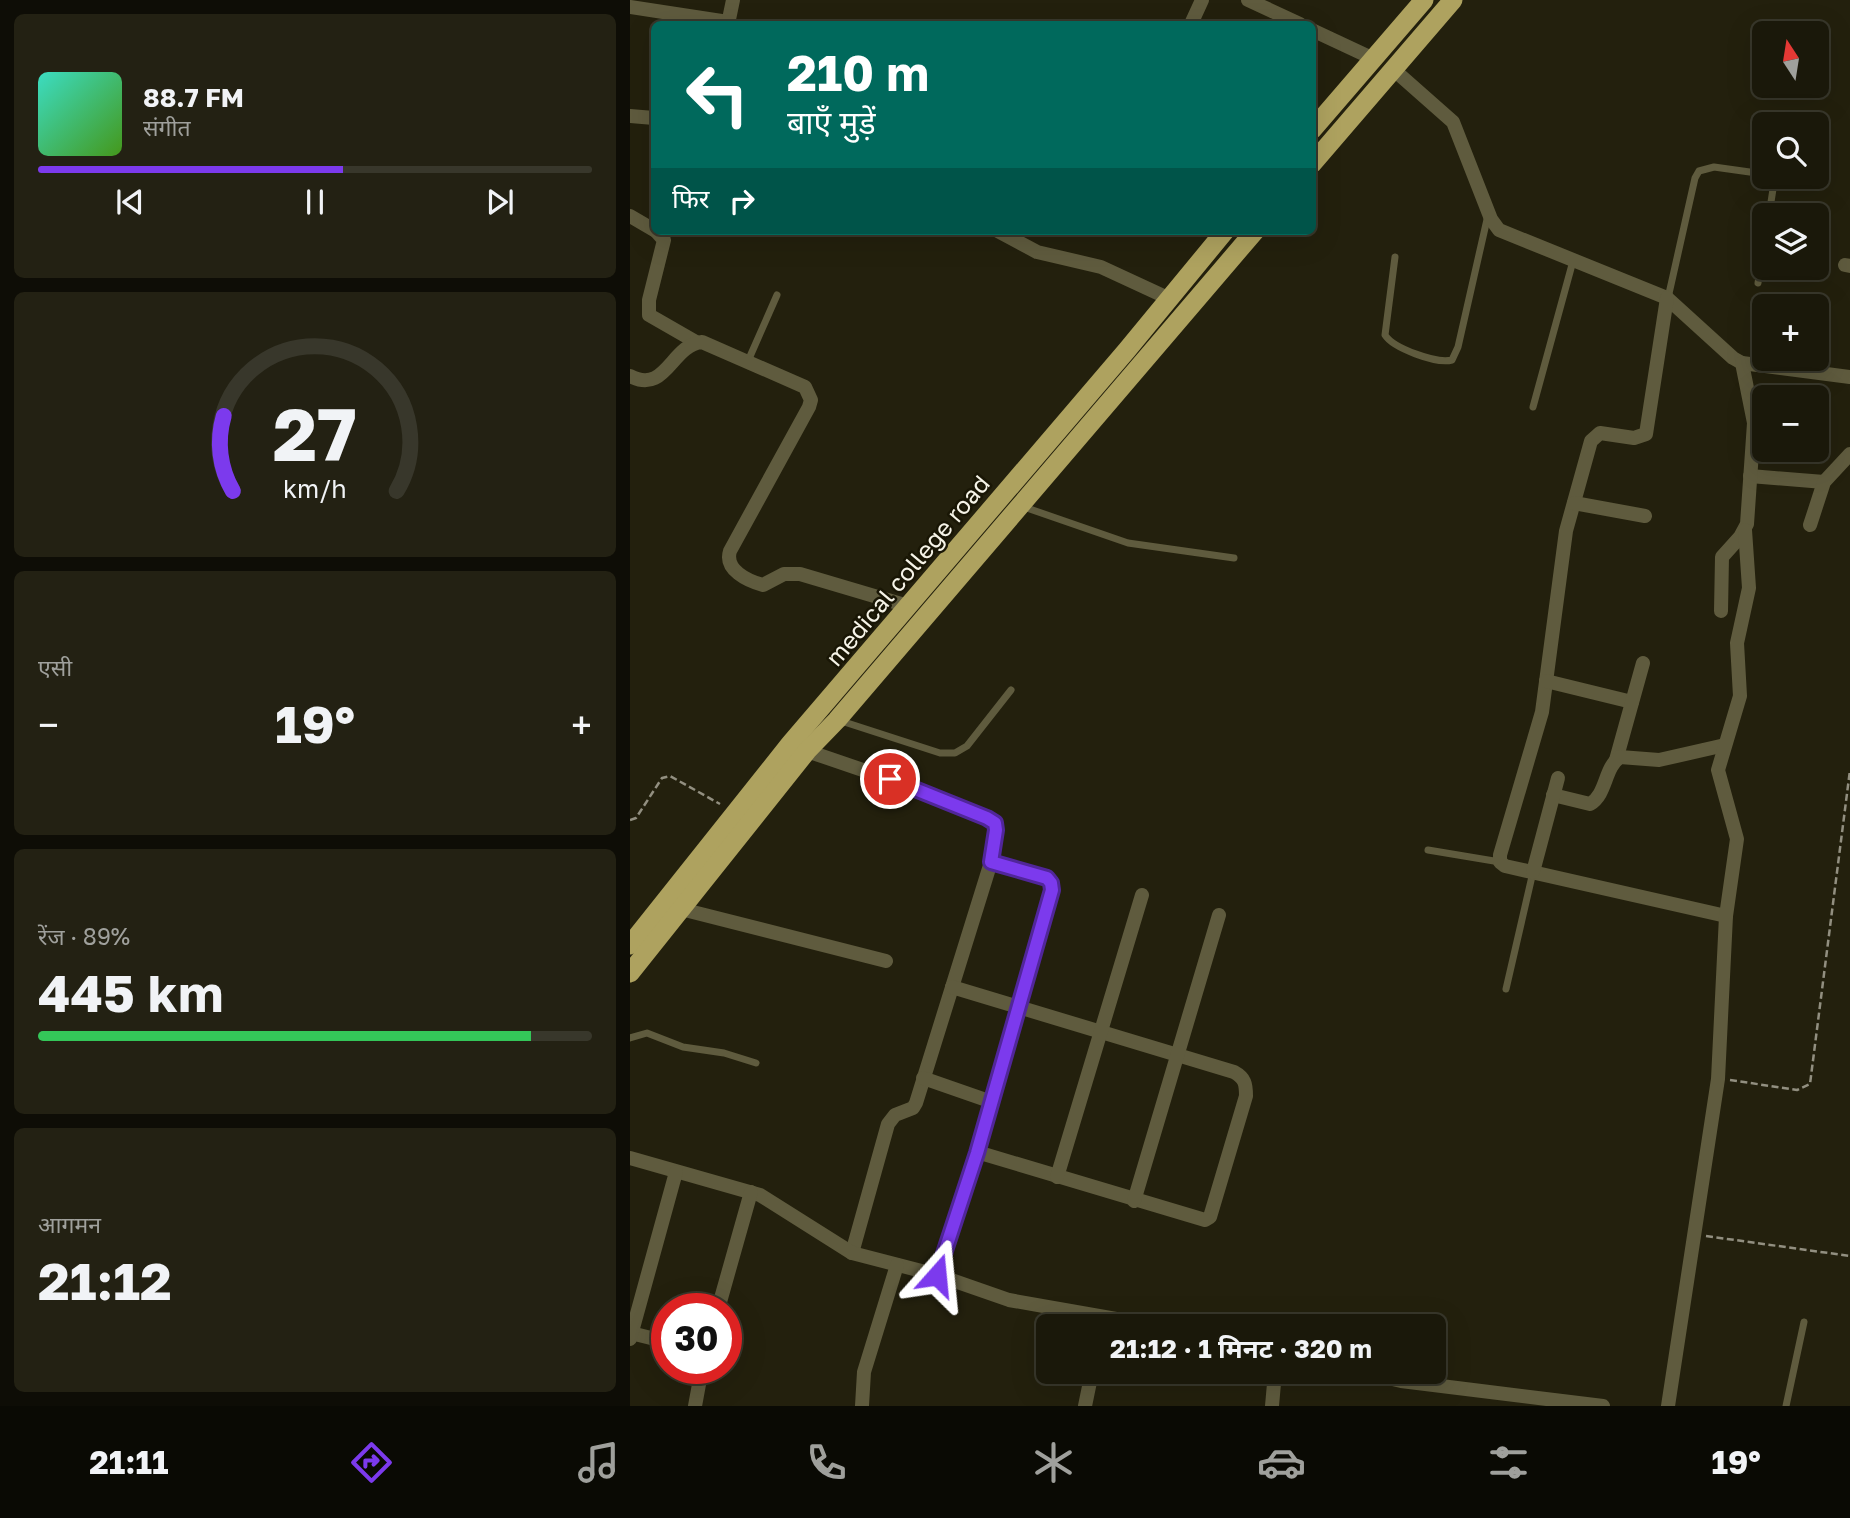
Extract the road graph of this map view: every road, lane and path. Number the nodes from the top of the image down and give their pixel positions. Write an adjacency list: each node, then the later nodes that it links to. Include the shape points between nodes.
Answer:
1 (733, 0): 9 (street)
2 (1202, 0): 10 (street)
3 (1248, 0): 11 (street)
4 (1424, 0): 7 (highway)
5 (1453, 0): 12 (highway)
6 (630, 7): 8 (street)
7 (1408, 18): 12 (highway); 14 (highway)
8 (716, 21)
9 (728, 21)
10 (1192, 21)
11 (1294, 21)
12 (1427, 30): 15 (highway)
13 (1316, 32): 14 (street)
14 (1374, 59): 18 (highway)
15 (1394, 69): 19 (highway); 21 (street, via 1452,122)
16 (630, 116): 17 (street)
17 (651, 118)
18 (1316, 125)
19 (1316, 159)
20 (1752, 172): 34 (lane, via 1714,167 1699,171)
21 (1489, 212): 28 (lane, via 1456,355 1451,360 1437,361 1392,344 1385,335); 29 (street, via 1506,235)
22 (630, 216): 23 (street)
23 (651, 228)
24 (660, 235): 35 (street, via 664,247 649,315)
25 (1005, 235): 33 (street, via 1037,253 1101,267)
26 (1222, 235): 33 (highway, medical college road)
27 (1252, 235): 45 (highway)
28 (1395, 257)
29 (1573, 261): 34 (street); 40 (lane)
30 (1758, 280): 31 (lane)
31 (1758, 283)
32 (777, 295): 36 (lane)
33 (1168, 298): 50 (highway, medical college road)
34 (1667, 298): 37 (street); 44 (street, via 1646,434 1634,438 1594,436)
35 (696, 342): 36 (street); 38 (street, via 653,380)
36 (748, 361): 50 (street, via 805,387 811,400 730,551 729,564 763,585 784,574 800,574)
37 (1742, 363): 39 (street); 42 (street, via 1754,423)
38 (630, 376)
39 (1850, 377)
40 (1533, 407)
41 (1850, 454): 43 (street)
42 (1750, 477): 43 (street); 48 (street)
43 (1824, 482): 47 (street)
44 (1574, 503): 46 (street); 53 (street, via 1566,531)
45 (1020, 506): 49 (lane, via 1128,543); 56 (highway)
46 (1645, 516)
47 (1810, 525)
48 (1745, 530): 51 (street, via 1723,557); 57 (street, via 1749,588 1737,643 1740,696)
49 (1234, 558)
50 (908, 606): 61 (highway, medical college road)
51 (1721, 611)
52 (1643, 663): 55 (street)
53 (1546, 681): 55 (street); 68 (street, via 1540,719)
54 (1011, 690): 56 (lane, via 967,746 955,753 940,753)
55 (1632, 702): 59 (street)
56 (837, 720): 58 (highway)
57 (1725, 745): 59 (street, via 1659,760); 73 (street, via 1718,770 1737,839)
58 (807, 751): 61 (highway); 67 (street, via 987,818 996,830)
59 (1616, 760): 63 (street, via 1594,802)
60 (1850, 770): 85 (path, via 1810,1084 1797,1090)
61 (777, 775): 64 (highway, medical college road); 71 (highway)
62 (1558, 778): 63 (street)
63 (1553, 795): 69 (street)
64 (735, 813): 65 (path, via 670,776 662,778 636,818); 74 (highway, medical college road)
65 (630, 820)
66 (1428, 850): 68 (lane)
67 (991, 862): 77 (street); 79 (street, via 1051,883)
68 (1500, 862): 69 (street)
69 (1533, 872): 73 (street); 78 (lane)
70 (1142, 895): 80 (street)
71 (681, 909): 75 (street); 76 (highway)
72 (1219, 915): 82 (street)
73 (1726, 916): 85 (street)
74 (630, 945)
75 (886, 961)
76 (630, 973)
77 (952, 987): 79 (street); 84 (street)
78 (1506, 989)
79 (1018, 1008): 80 (street); 86 (street)
80 (1100, 1032): 82 (street); 90 (street)
81 (630, 1038): 83 (lane, via 648,1033 683,1047)
82 (1177, 1055): 92 (street); 92 (street, via 1242,1076 1246,1096 1210,1217 1200,1220)
83 (756, 1063)
84 (923, 1078): 86 (street); 94 (street, via 913,1108 895,1115 888,1124)
85 (1718, 1079): 93 (street)
86 (992, 1102): 87 (street)
87 (977, 1153): 90 (street); 97 (street)
88 (630, 1158): 89 (street)
89 (676, 1172): 91 (street); 101 (street)
90 (1057, 1177): 92 (street)
91 (751, 1192): 94 (street); 98 (street)
92 (1134, 1201)
93 (1696, 1234): 95 (path); 112 (street)
94 (852, 1253): 96 (street)
95 (1850, 1256)
96 (897, 1265): 97 (street); 108 (street, via 864,1372)
97 (937, 1275): 99 (street)
98 (723, 1293)
99 (1068, 1314)
100 (1804, 1322): 113 (lane)
101 (630, 1335): 102 (street)
102 (651, 1339)
103 (699, 1384): 107 (street)
104 (1090, 1384): 109 (street)
105 (1274, 1384): 110 (street)
106 (1425, 1384): 111 (street)
107 (695, 1406)
108 (862, 1406)
109 (1085, 1406)
110 (1272, 1406)
111 (1602, 1406)
112 (1668, 1406)
113 (1786, 1406)

